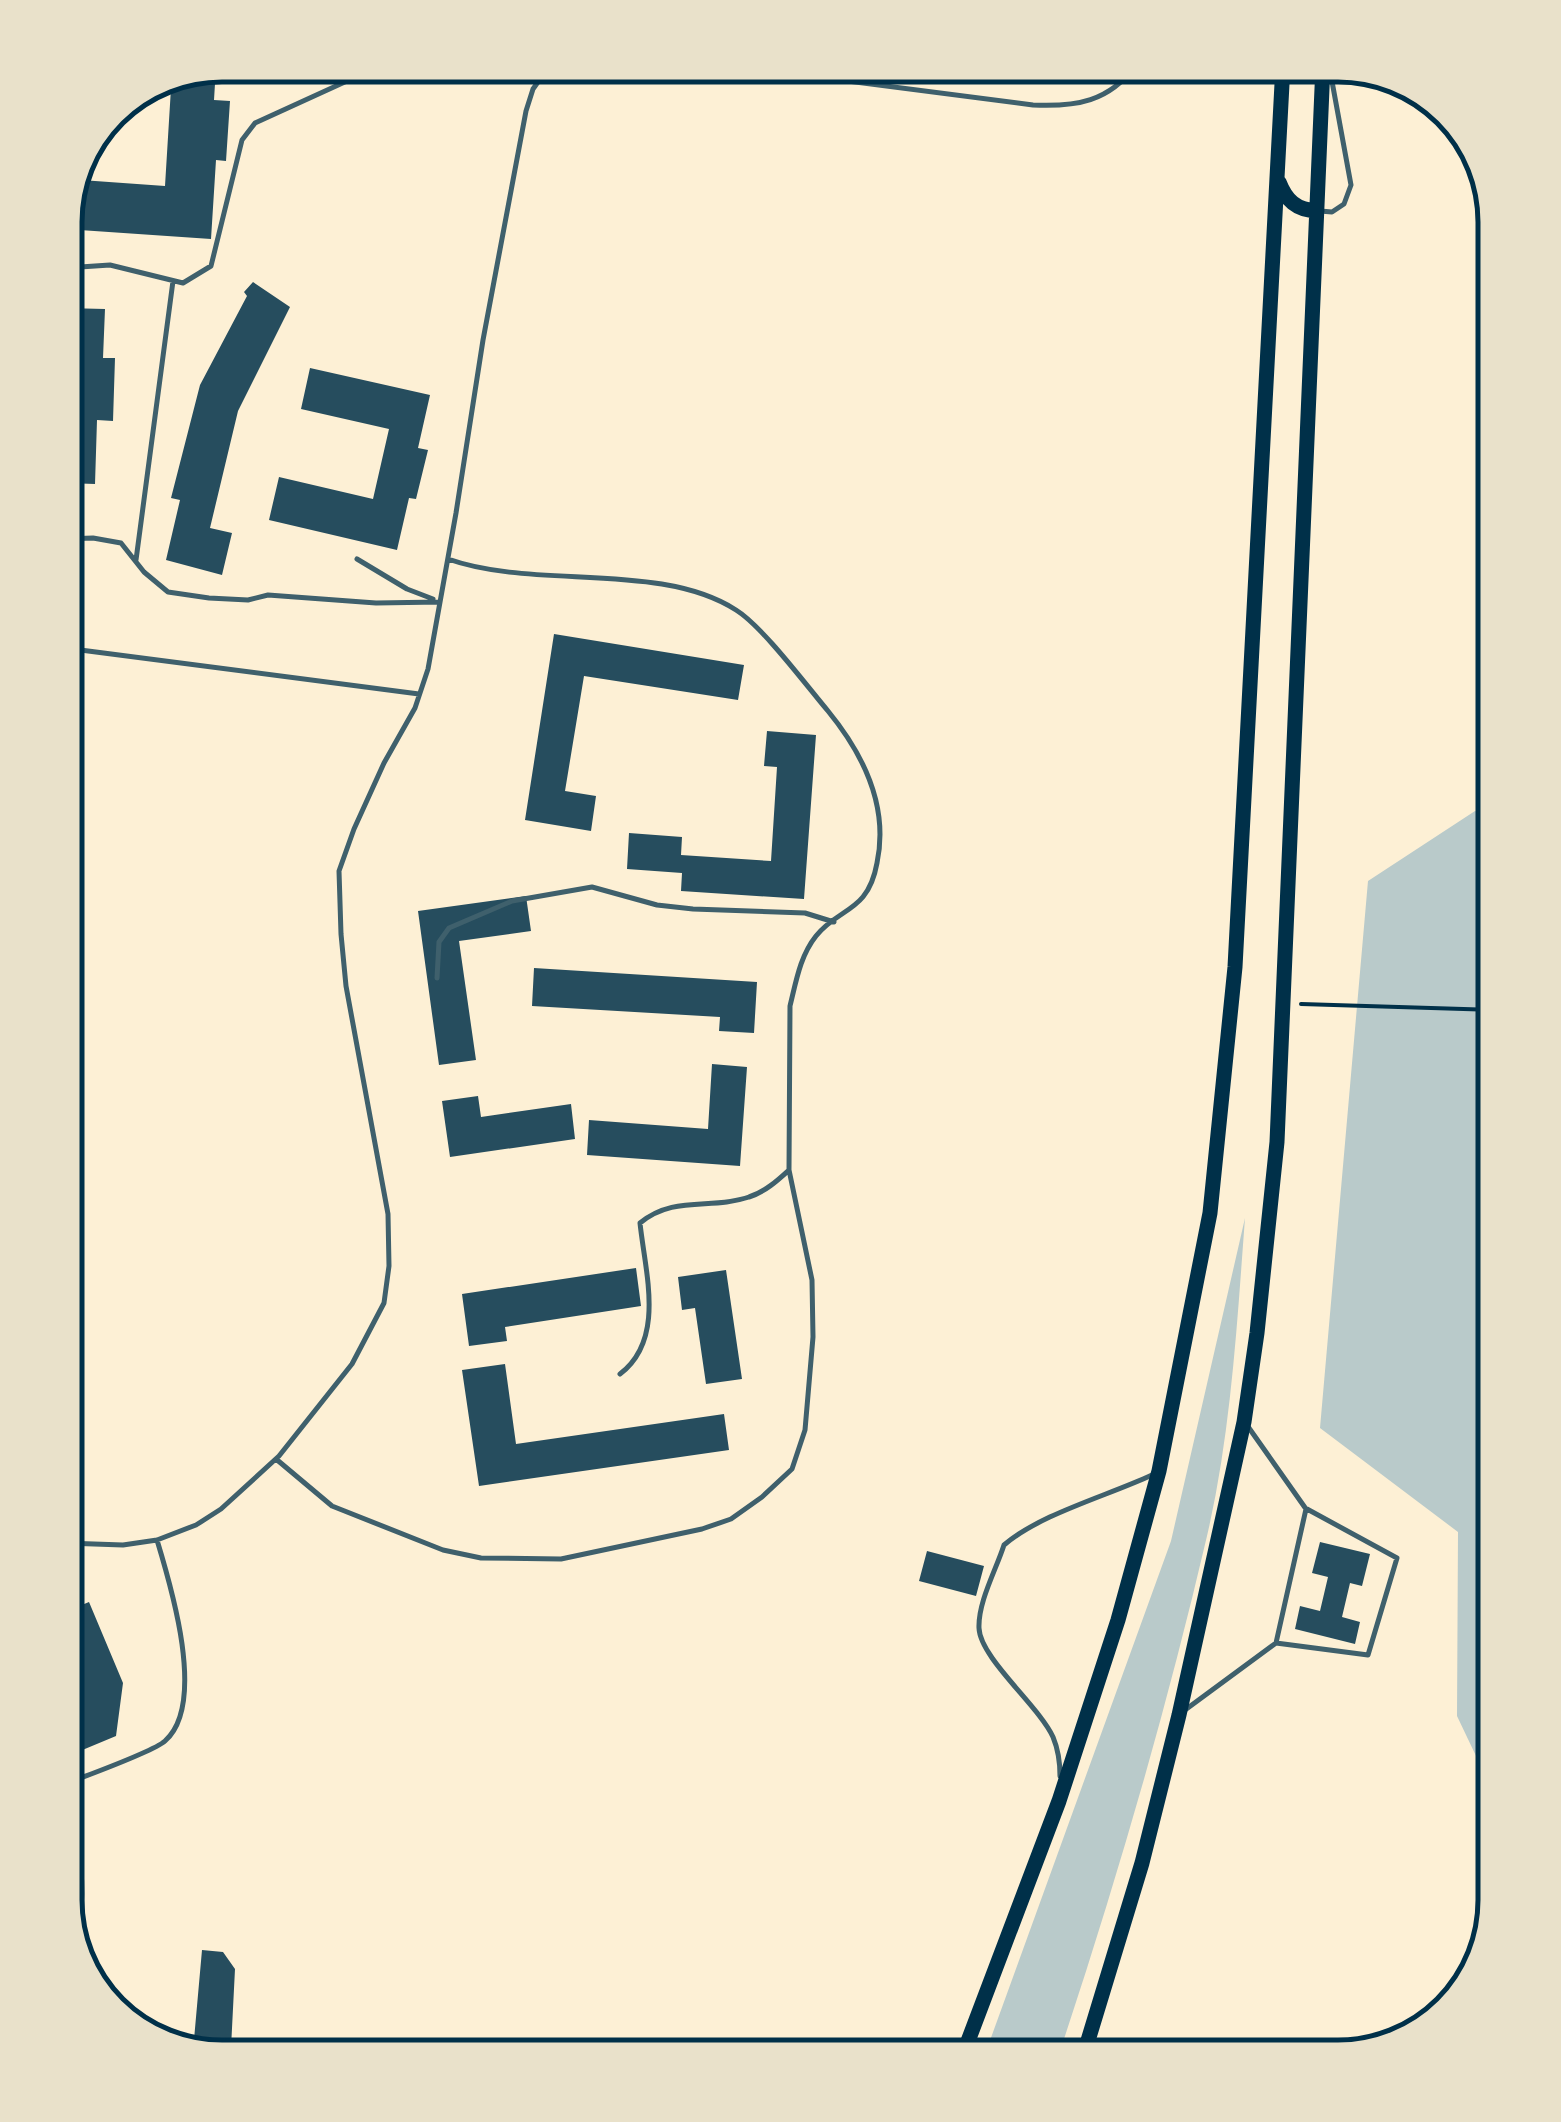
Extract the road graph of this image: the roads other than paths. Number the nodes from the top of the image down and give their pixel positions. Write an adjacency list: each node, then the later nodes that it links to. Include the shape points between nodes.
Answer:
1 (345, 82): 11 (lane, via 255,123 242,140 211,266)
2 (538, 82): 13 (lane, via 526,111)
3 (859, 83): 4 (lane, via 1068,106 1102,97)
4 (1121, 83)
5 (1281, 83): 8 (main road)
6 (1325, 83): 9 (main road)
7 (1330, 83): 9 (lane, via 1351,185 1344,204)
8 (1277, 178): 9 (main road, via 1286,200); 25 (main road, via 1235,967 1210,1214)
9 (1317, 211): 23 (main road, via 1277,1142)
10 (83, 267): 11 (lane, via 110,265)
11 (173, 282): 15 (lane)
12 (83, 540): 15 (lane, via 121,542)
13 (448, 558): 16 (lane); 19 (lane, via 505,574 701,592 739,611 848,736 879,807 877,868 852,910)
14 (357, 559): 16 (lane)
15 (136, 560): 16 (lane, via 168,592 209,598)
16 (440, 602): 18 (lane)
17 (83, 650): 18 (lane)
18 (419, 694): 24 (lane, via 339,871 346,986 388,1214 384,1303 352,1364)
19 (834, 922): 20 (lane, via 805,912 657,905 592,887 512,901 449,928 439,942); 21 (lane, via 809,946 790,1006)
20 (437, 978)
21 (789, 1170): 22 (lane, via 749,1198 666,1207 640,1223 651,1303 632,1365); 24 (lane, via 812,1280 805,1430 792,1469 731,1519 561,1559 481,1558 332,1506)
22 (620, 1374)
23 (1244, 1422): 26 (lane); 30 (main road)
24 (276, 1459): 27 (lane, via 221,1510)
25 (1159, 1471): 32 (main road); 32 (lane, via 1013,1537 980,1616 986,1648 1053,1738)
26 (1306, 1509): 29 (lane); 29 (lane, via 1398,1558 1368,1655)
27 (158, 1540): 28 (lane); 31 (lane, via 177,1610 183,1714 165,1742)
28 (82, 1543)
29 (1276, 1643): 30 (lane)
30 (1179, 1715): 34 (main road)
31 (82, 1777)
32 (1058, 1801): 33 (main road)
33 (968, 2040)
34 (1088, 2040)

